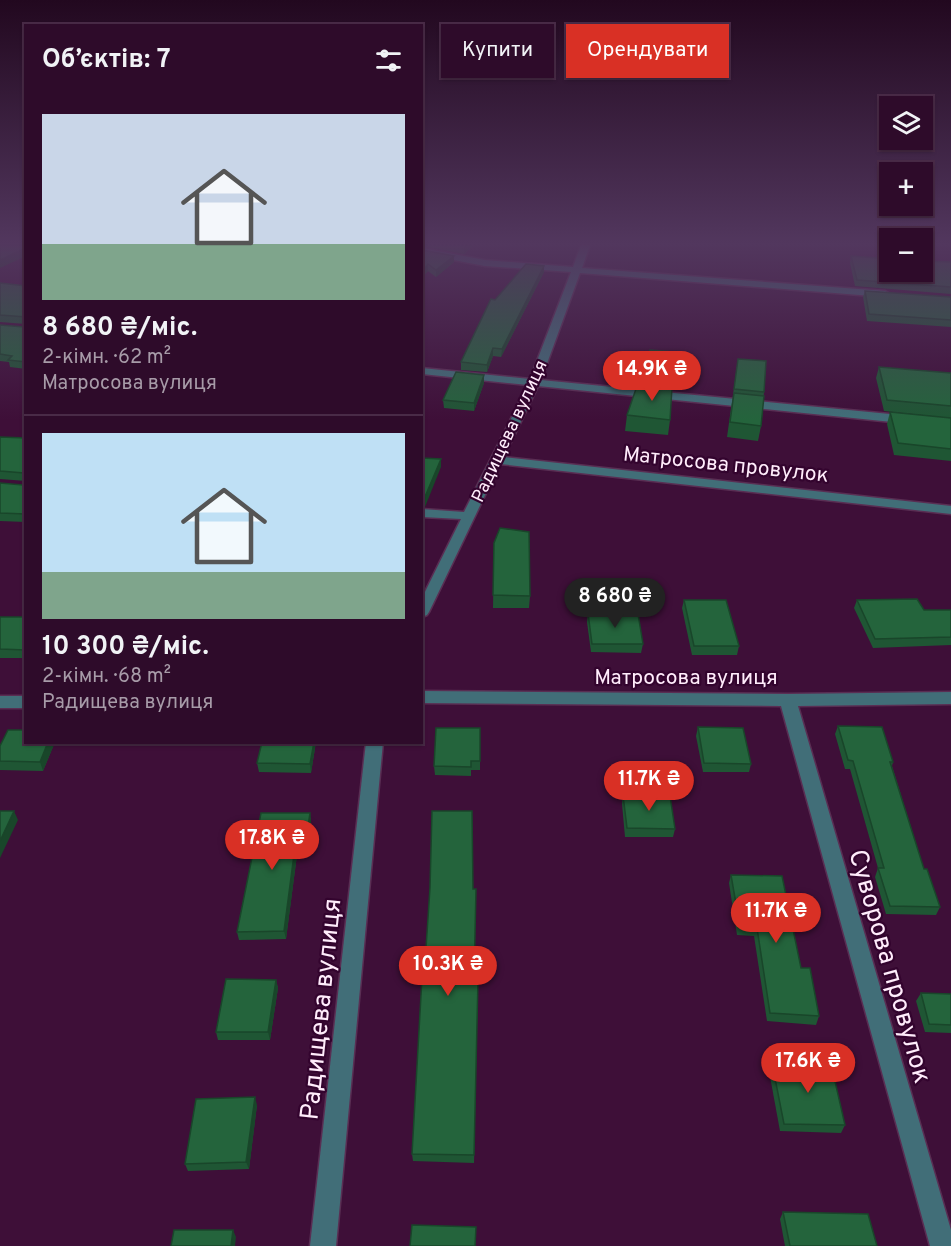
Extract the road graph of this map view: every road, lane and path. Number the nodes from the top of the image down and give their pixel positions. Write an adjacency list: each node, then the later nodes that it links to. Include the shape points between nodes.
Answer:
1 (564, 303): 3 (street, Радищева вулиця)
2 (423, 371): 3 (street)
3 (534, 383): 4 (street); 5 (street, Радищева вулиця)
4 (951, 424)
5 (496, 460): 6 (street, Матросова провулок); 8 (street, Радищева вулиця)
6 (951, 510)
7 (423, 513): 8 (street)
8 (469, 516): 9 (street, Радищева вулиця)
9 (423, 610)
10 (423, 697): 12 (street, Матросова вулиця)
11 (951, 698): 12 (street, Матросова вулиця)
12 (788, 700): 17 (street, Суворова провулок)
13 (0, 702): 14 (street)
14 (24, 702)
15 (375, 744): 16 (street, Радищева вулиця)
16 (323, 1246)
17 (944, 1246)

